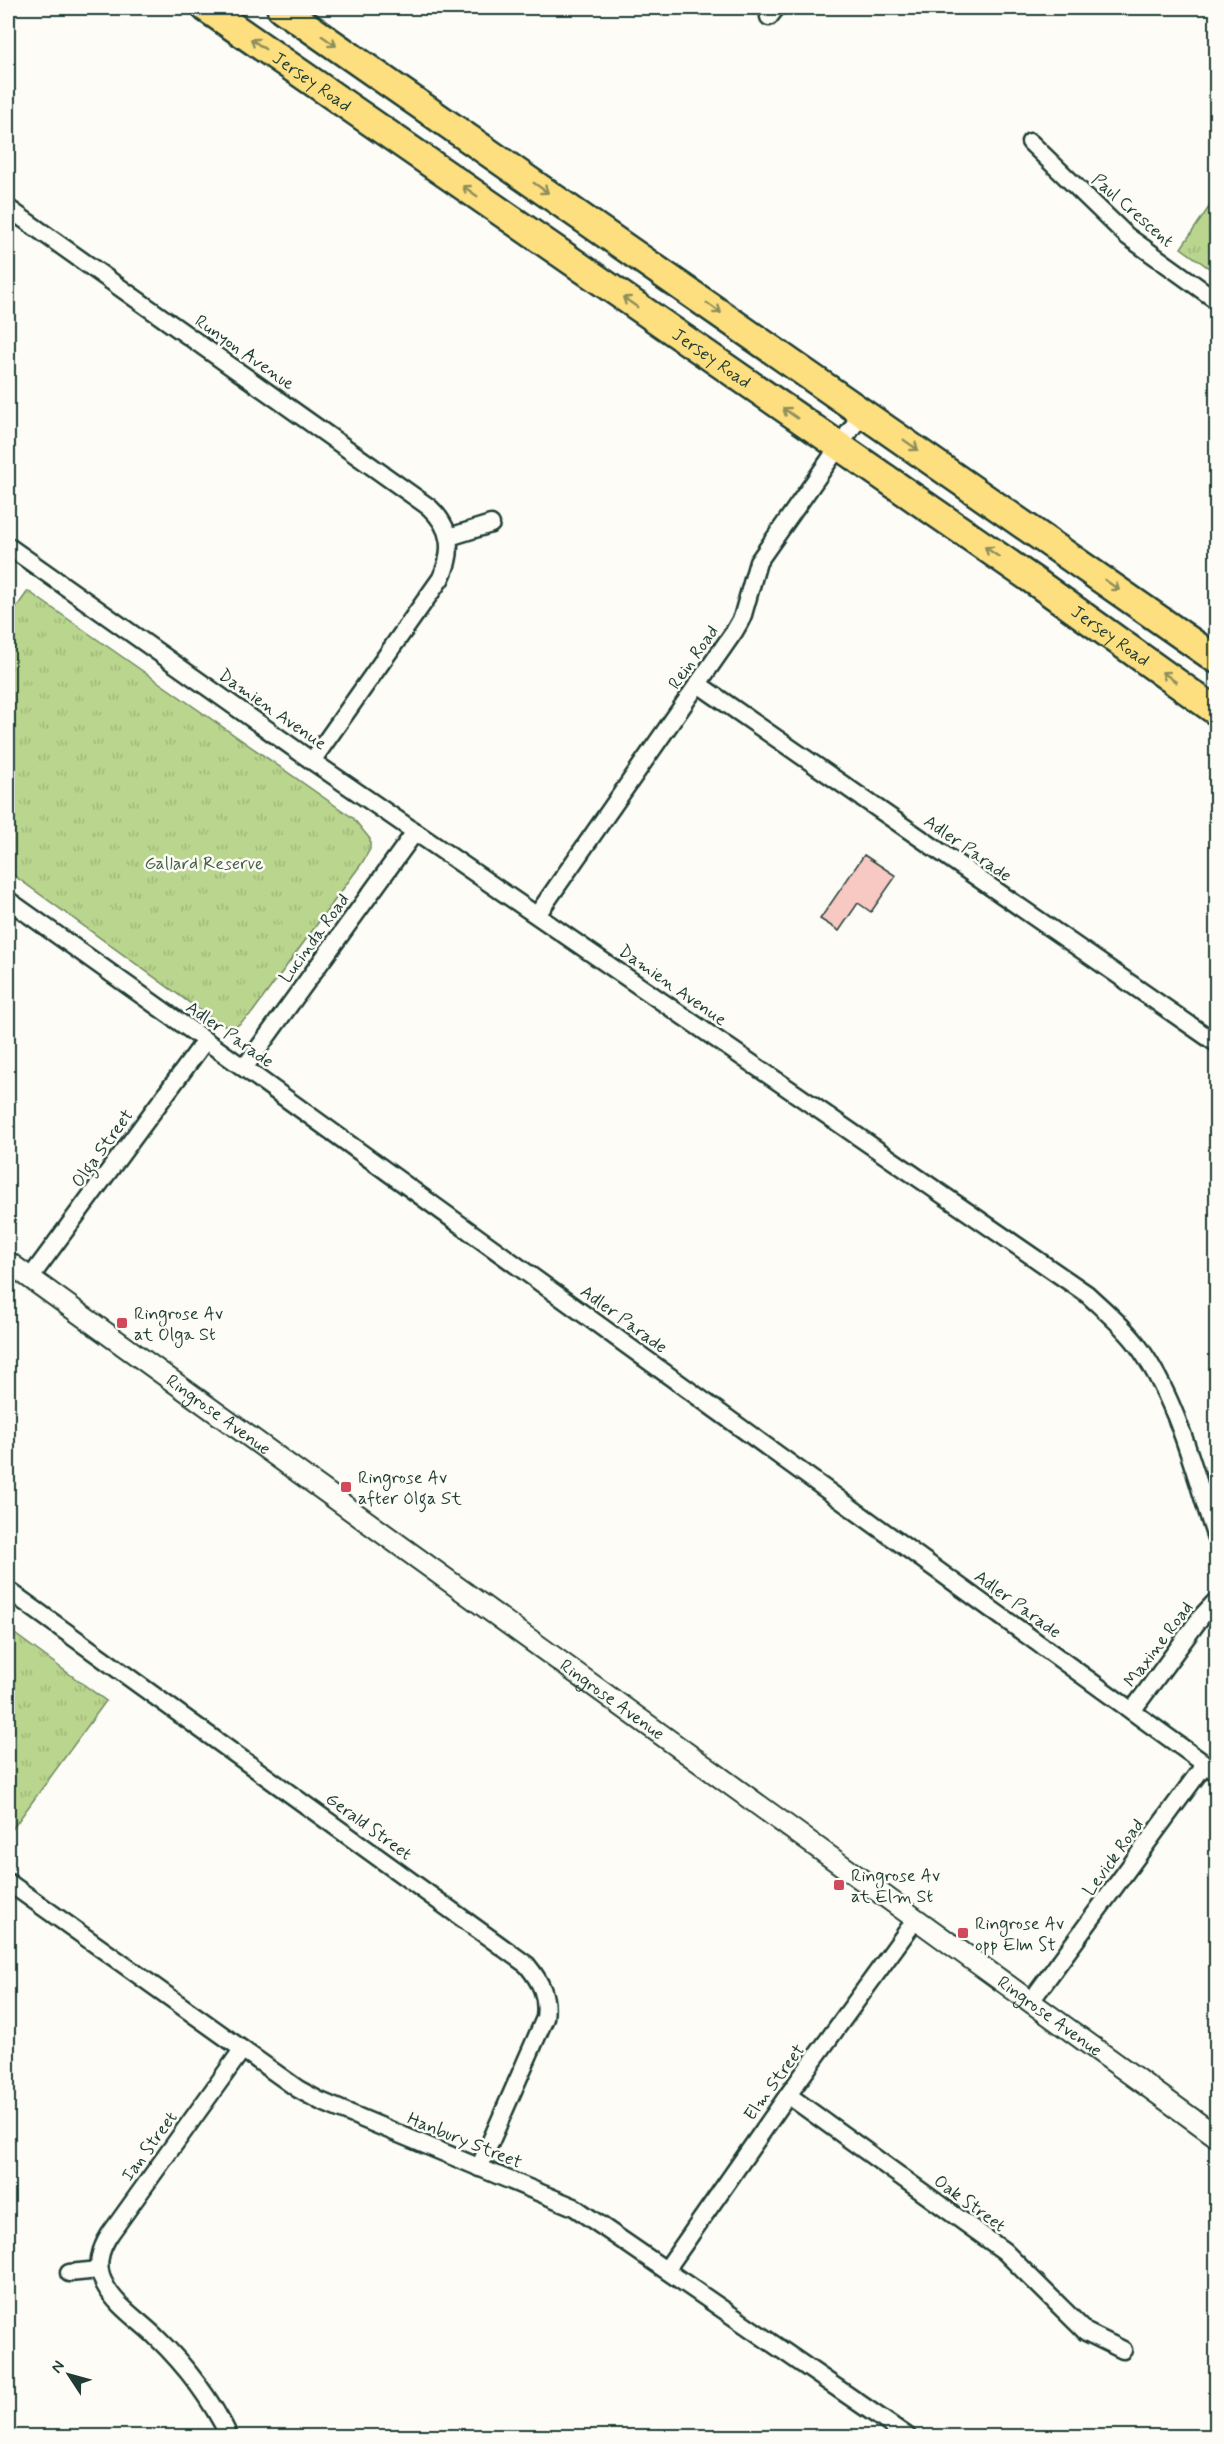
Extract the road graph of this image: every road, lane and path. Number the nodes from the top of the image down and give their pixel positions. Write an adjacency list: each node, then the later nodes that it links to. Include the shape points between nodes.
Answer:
1 (206, 8): 7 (highway, Jersey Road, one-way to 1)
2 (281, 8): 6 (highway, one-way to 6)
3 (1030, 142): 5 (street, Paul Crescent, via 1132,240)
4 (8, 208): 9 (street, Runyon Avenue, via 429,507 444,523)
5 (1216, 300)
6 (863, 412): 7 (street, Rein Road); 11 (highway, one-way to 11)
7 (838, 447): 12 (street, Rein Road, via 758,562 741,618); 13 (highway, Jersey Road, one-way to 7)
8 (491, 524): 9 (street)
9 (449, 537): 14 (street, via 449,558 441,578)
10 (8, 546): 14 (street, Damien Avenue)
11 (1216, 659)
12 (698, 684): 17 (street, Rein Road); 19 (street, Adler Parade)
13 (1216, 711)
14 (312, 761): 15 (street, Damien Avenue)
15 (415, 832): 17 (street, Damien Avenue); 20 (street, Lucinda Road)
16 (8, 900): 18 (street, Adler Parade)
17 (537, 915): 23 (street, Damien Avenue, via 1095,1302 1135,1342 1158,1376 1172,1406)
18 (205, 1041): 20 (street, Adler Parade); 22 (street, Olga Street)
19 (1216, 1043)
20 (244, 1068): 26 (street, Adler Parade)
21 (8, 1263): 22 (street, Ringrose Avenue)
22 (30, 1278): 29 (street, Ringrose Avenue)
23 (1216, 1538)
24 (8, 1590): 34 (street, Gerald Street, via 527,1965 544,1992 545,2018)
25 (1216, 1601): 26 (street, Maxine Road)
26 (1132, 1711): 27 (street, Adler Parade)
27 (1211, 1768): 30 (street, Levick Road)
28 (8, 1882): 31 (street, Hanbury Street)
29 (916, 1919): 30 (street, Ringrose Avenue); 32 (street, Elm Street)
30 (1031, 2001): 33 (street, Ringrose Avenue)
31 (242, 2050): 34 (street, Hanbury Street, via 320,2101); 35 (street, Ian Street, via 110,2234 100,2253)
32 (788, 2095): 36 (street, Elm Street); 38 (street, Oak Street, via 1004,2251 1086,2331)
33 (1216, 2136)
34 (478, 2168): 36 (street, Hanbury Street, via 574,2206)
35 (99, 2270): 37 (street); 39 (street, via 110,2293 200,2387)
36 (666, 2270): 40 (street, Hanbury Street)
37 (69, 2273)
38 (1123, 2350)
39 (229, 2436)
40 (907, 2436)

